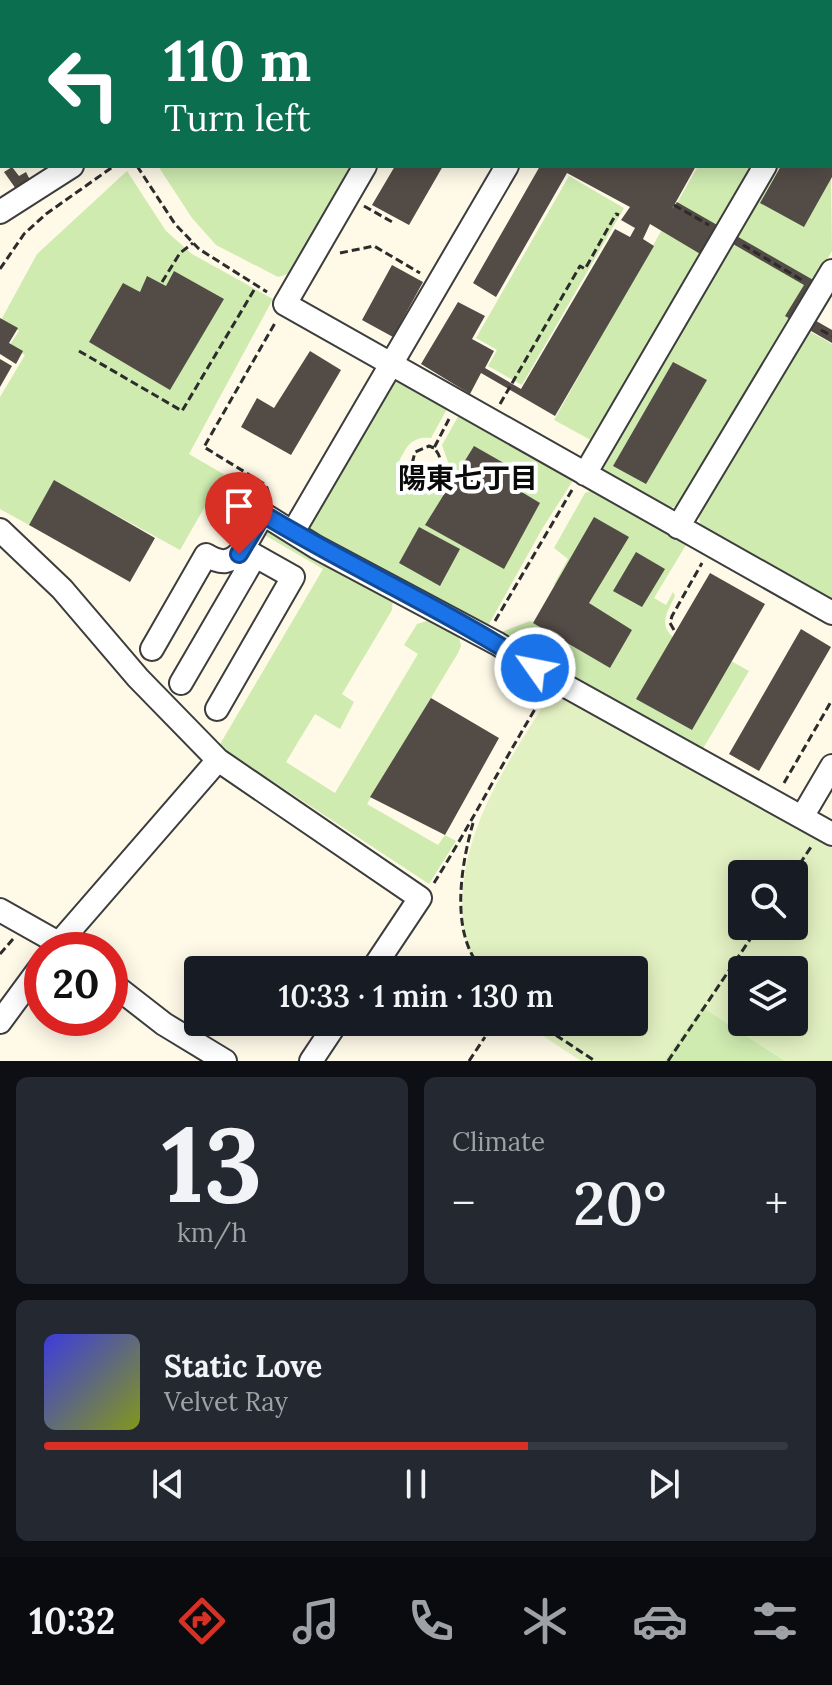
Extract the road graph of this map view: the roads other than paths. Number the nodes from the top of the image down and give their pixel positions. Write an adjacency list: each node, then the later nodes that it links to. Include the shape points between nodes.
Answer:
1 (69, 168): 5 (street)
2 (364, 168): 7 (street, via 285,304)
3 (506, 168): 7 (street)
4 (764, 168): 8 (street)
5 (0, 212)
6 (832, 271): 9 (street)
7 (393, 363): 8 (street); 11 (street)
8 (584, 474): 9 (street)
9 (678, 527): 13 (street)
10 (0, 530): 17 (street, via 62,589)
11 (293, 532): 12 (street, via 263,514); 19 (street)
12 (249, 552): 14 (street, via 223,563 206,555); 15 (street); 16 (street, via 293,577)
13 (832, 613)
14 (152, 649)
15 (181, 683)
16 (217, 709)
17 (218, 760): 23 (street); 24 (street, via 420,898)
18 (832, 766): 19 (street)
19 (802, 817): 20 (street)
20 (828, 832)
21 (0, 910): 22 (street)
22 (36, 932)
23 (74, 932)
24 (381, 956)
25 (24, 989): 27 (street)
26 (128, 996): 29 (street)
27 (0, 1022)
28 (328, 1036): 30 (street)
29 (225, 1061)
30 (311, 1061)

